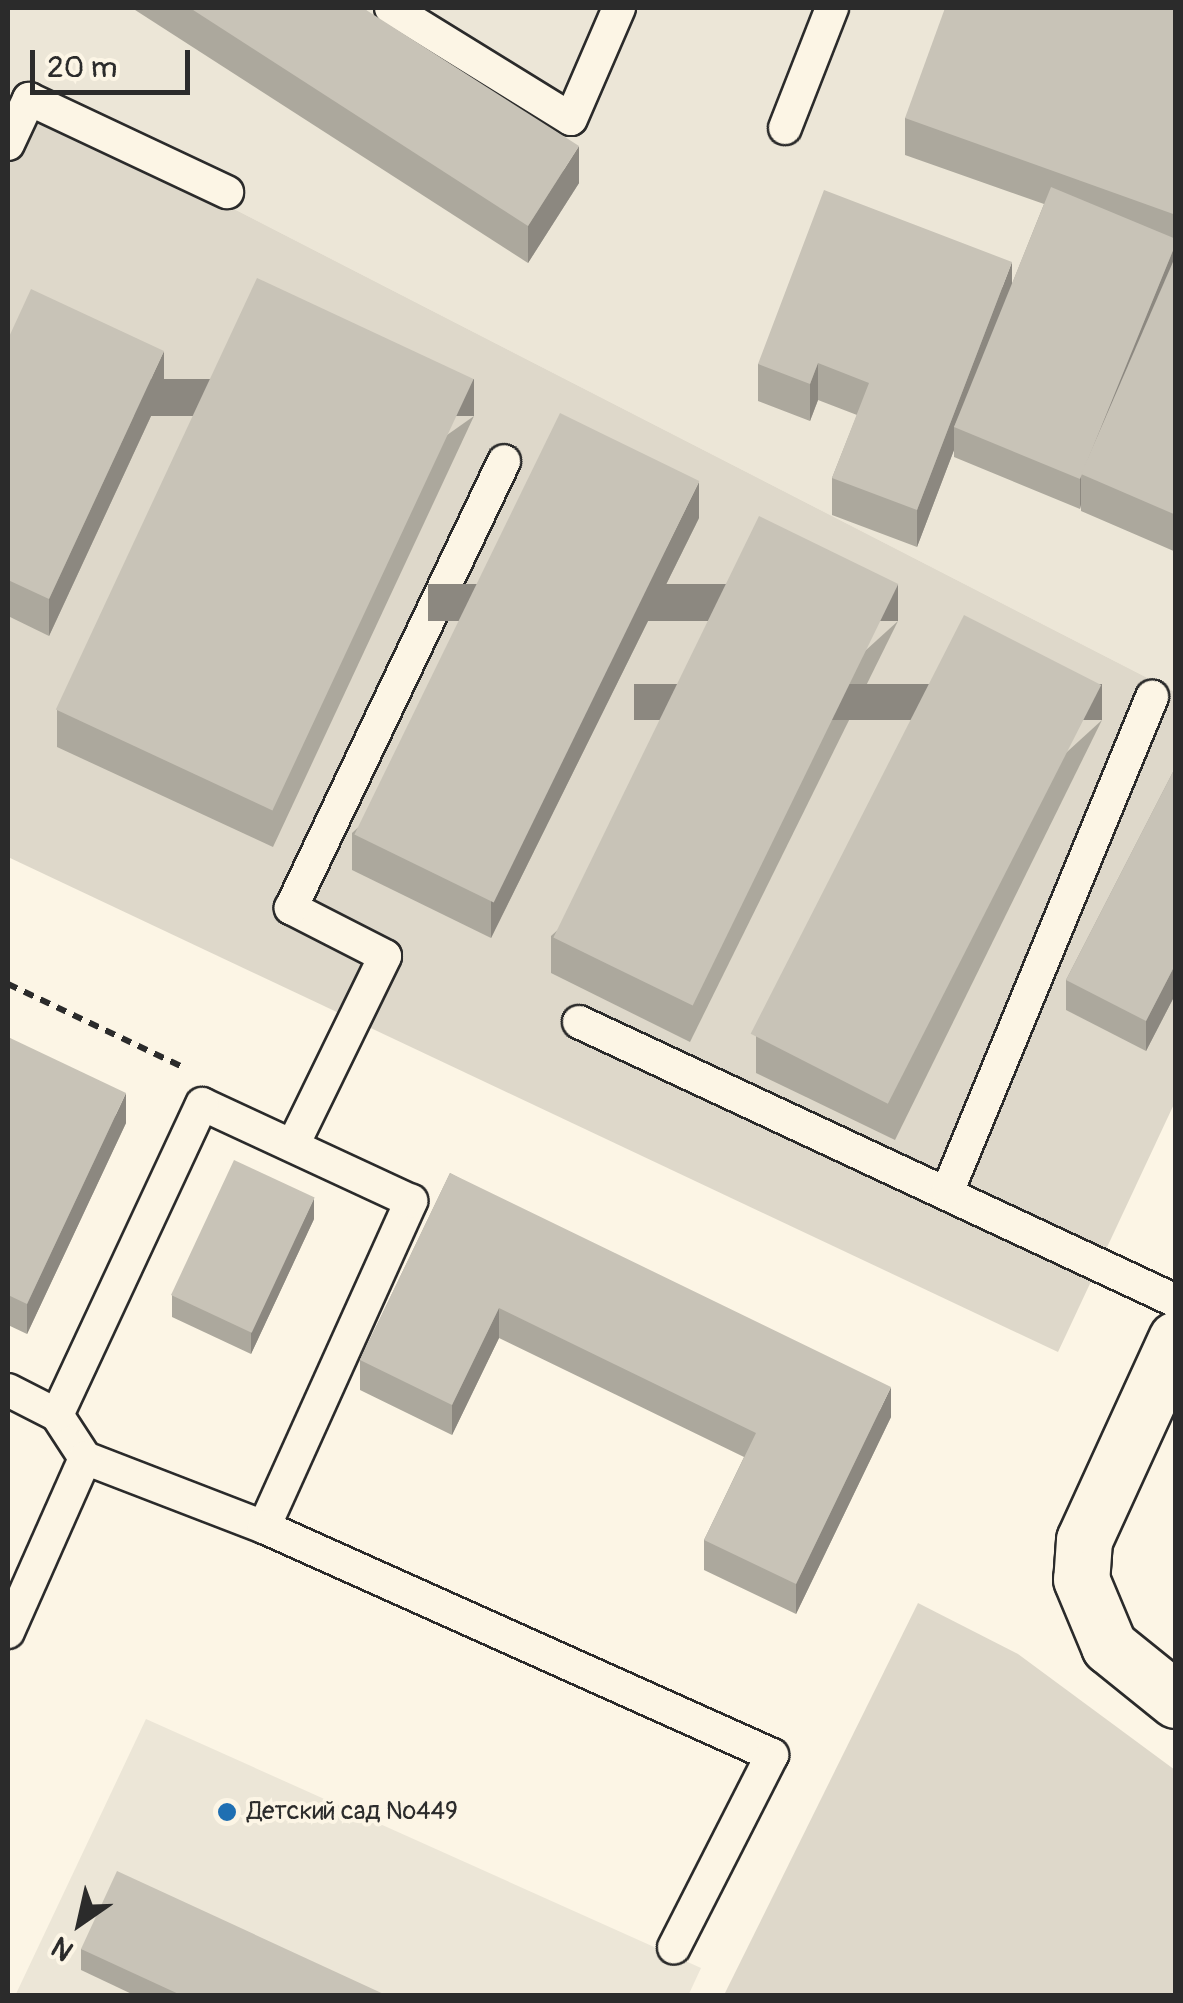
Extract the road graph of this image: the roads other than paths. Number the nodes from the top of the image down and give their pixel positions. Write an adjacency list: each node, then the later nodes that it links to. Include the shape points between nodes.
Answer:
1 (390, 8): 2 (lane, via 571,119)
2 (620, 8)
3 (832, 8): 4 (lane)
4 (785, 128)
5 (8, 144): 6 (lane, via 29,99)
6 (227, 192)
7 (504, 461): 10 (lane, via 291,908 385,956)
8 (1152, 697): 11 (lane)
9 (579, 1022): 11 (lane)
10 (293, 1145): 15 (lane, via 202,1104); 17 (lane, via 411,1201)
11 (948, 1190): 12 (lane)
12 (1176, 1302)
13 (1176, 1339): 19 (street, via 1081,1559 1098,1632)
14 (8, 1390): 15 (lane)
15 (57, 1415): 16 (lane)
16 (84, 1458): 17 (lane); 18 (lane)
17 (264, 1527): 20 (lane, via 772,1755)
18 (8, 1632)
19 (1176, 1700)
20 (674, 1947)

